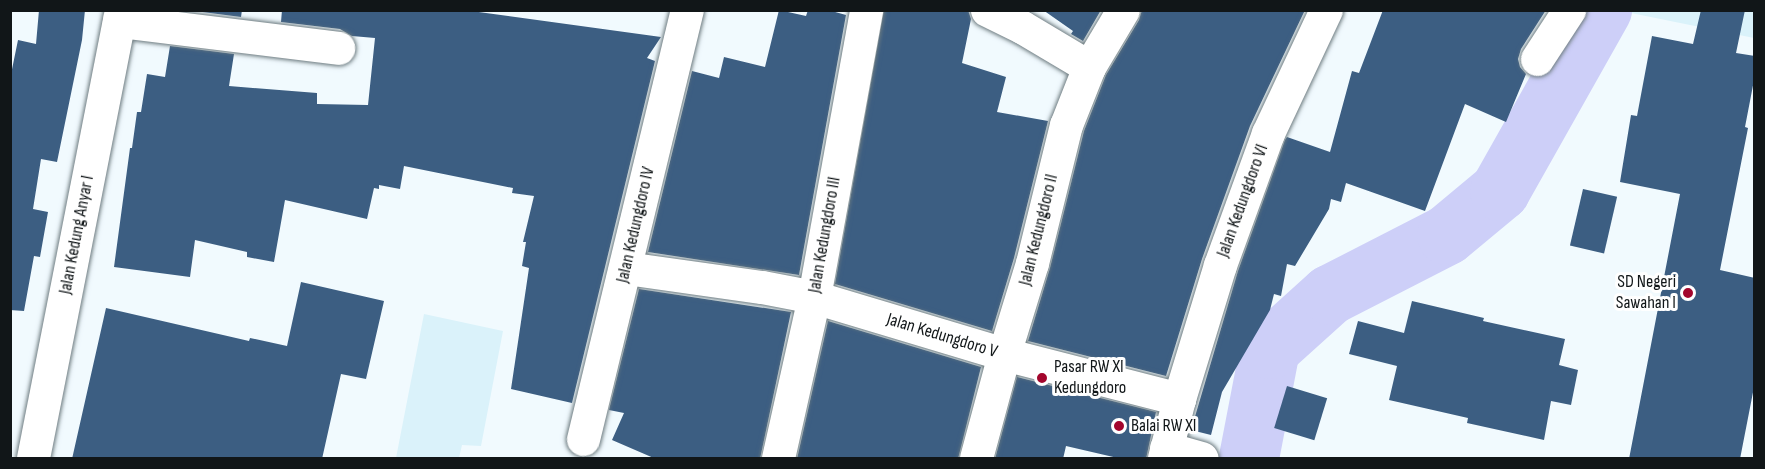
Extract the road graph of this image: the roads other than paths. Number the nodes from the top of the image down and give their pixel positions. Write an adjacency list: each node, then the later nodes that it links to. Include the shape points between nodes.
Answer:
1 (687, 10): 11 (street, Jalan Kedungdoro IV)
2 (866, 10): 12 (street, Jalan Kedungdoro III)
3 (987, 10): 10 (street)
4 (1123, 10): 10 (street, Jalan Kedungdoro II)
5 (1326, 10): 14 (street, Jalan Kedungdoro VI, via 1268,133 1220,265)
6 (1569, 10): 9 (street)
7 (120, 16): 8 (street); 17 (street, Jalan Kedung Anyar I)
8 (338, 48)
9 (1537, 59)
10 (1089, 67): 13 (street, Jalan Kedungdoro II, via 1066,125 1032,263)
11 (626, 268): 12 (street, Jalan Kedungdoro V); 15 (street, Jalan Kedungdoro IV)
12 (814, 297): 13 (street, Jalan Kedungdoro V); 18 (street, Jalan Kedungdoro III)
13 (1004, 354): 14 (street, Jalan Kedungdoro V); 19 (street, Jalan Kedungdoro II)
14 (1179, 399): 16 (street)
15 (583, 439)
16 (1181, 455)
17 (33, 459)
18 (778, 459)
19 (976, 459)

